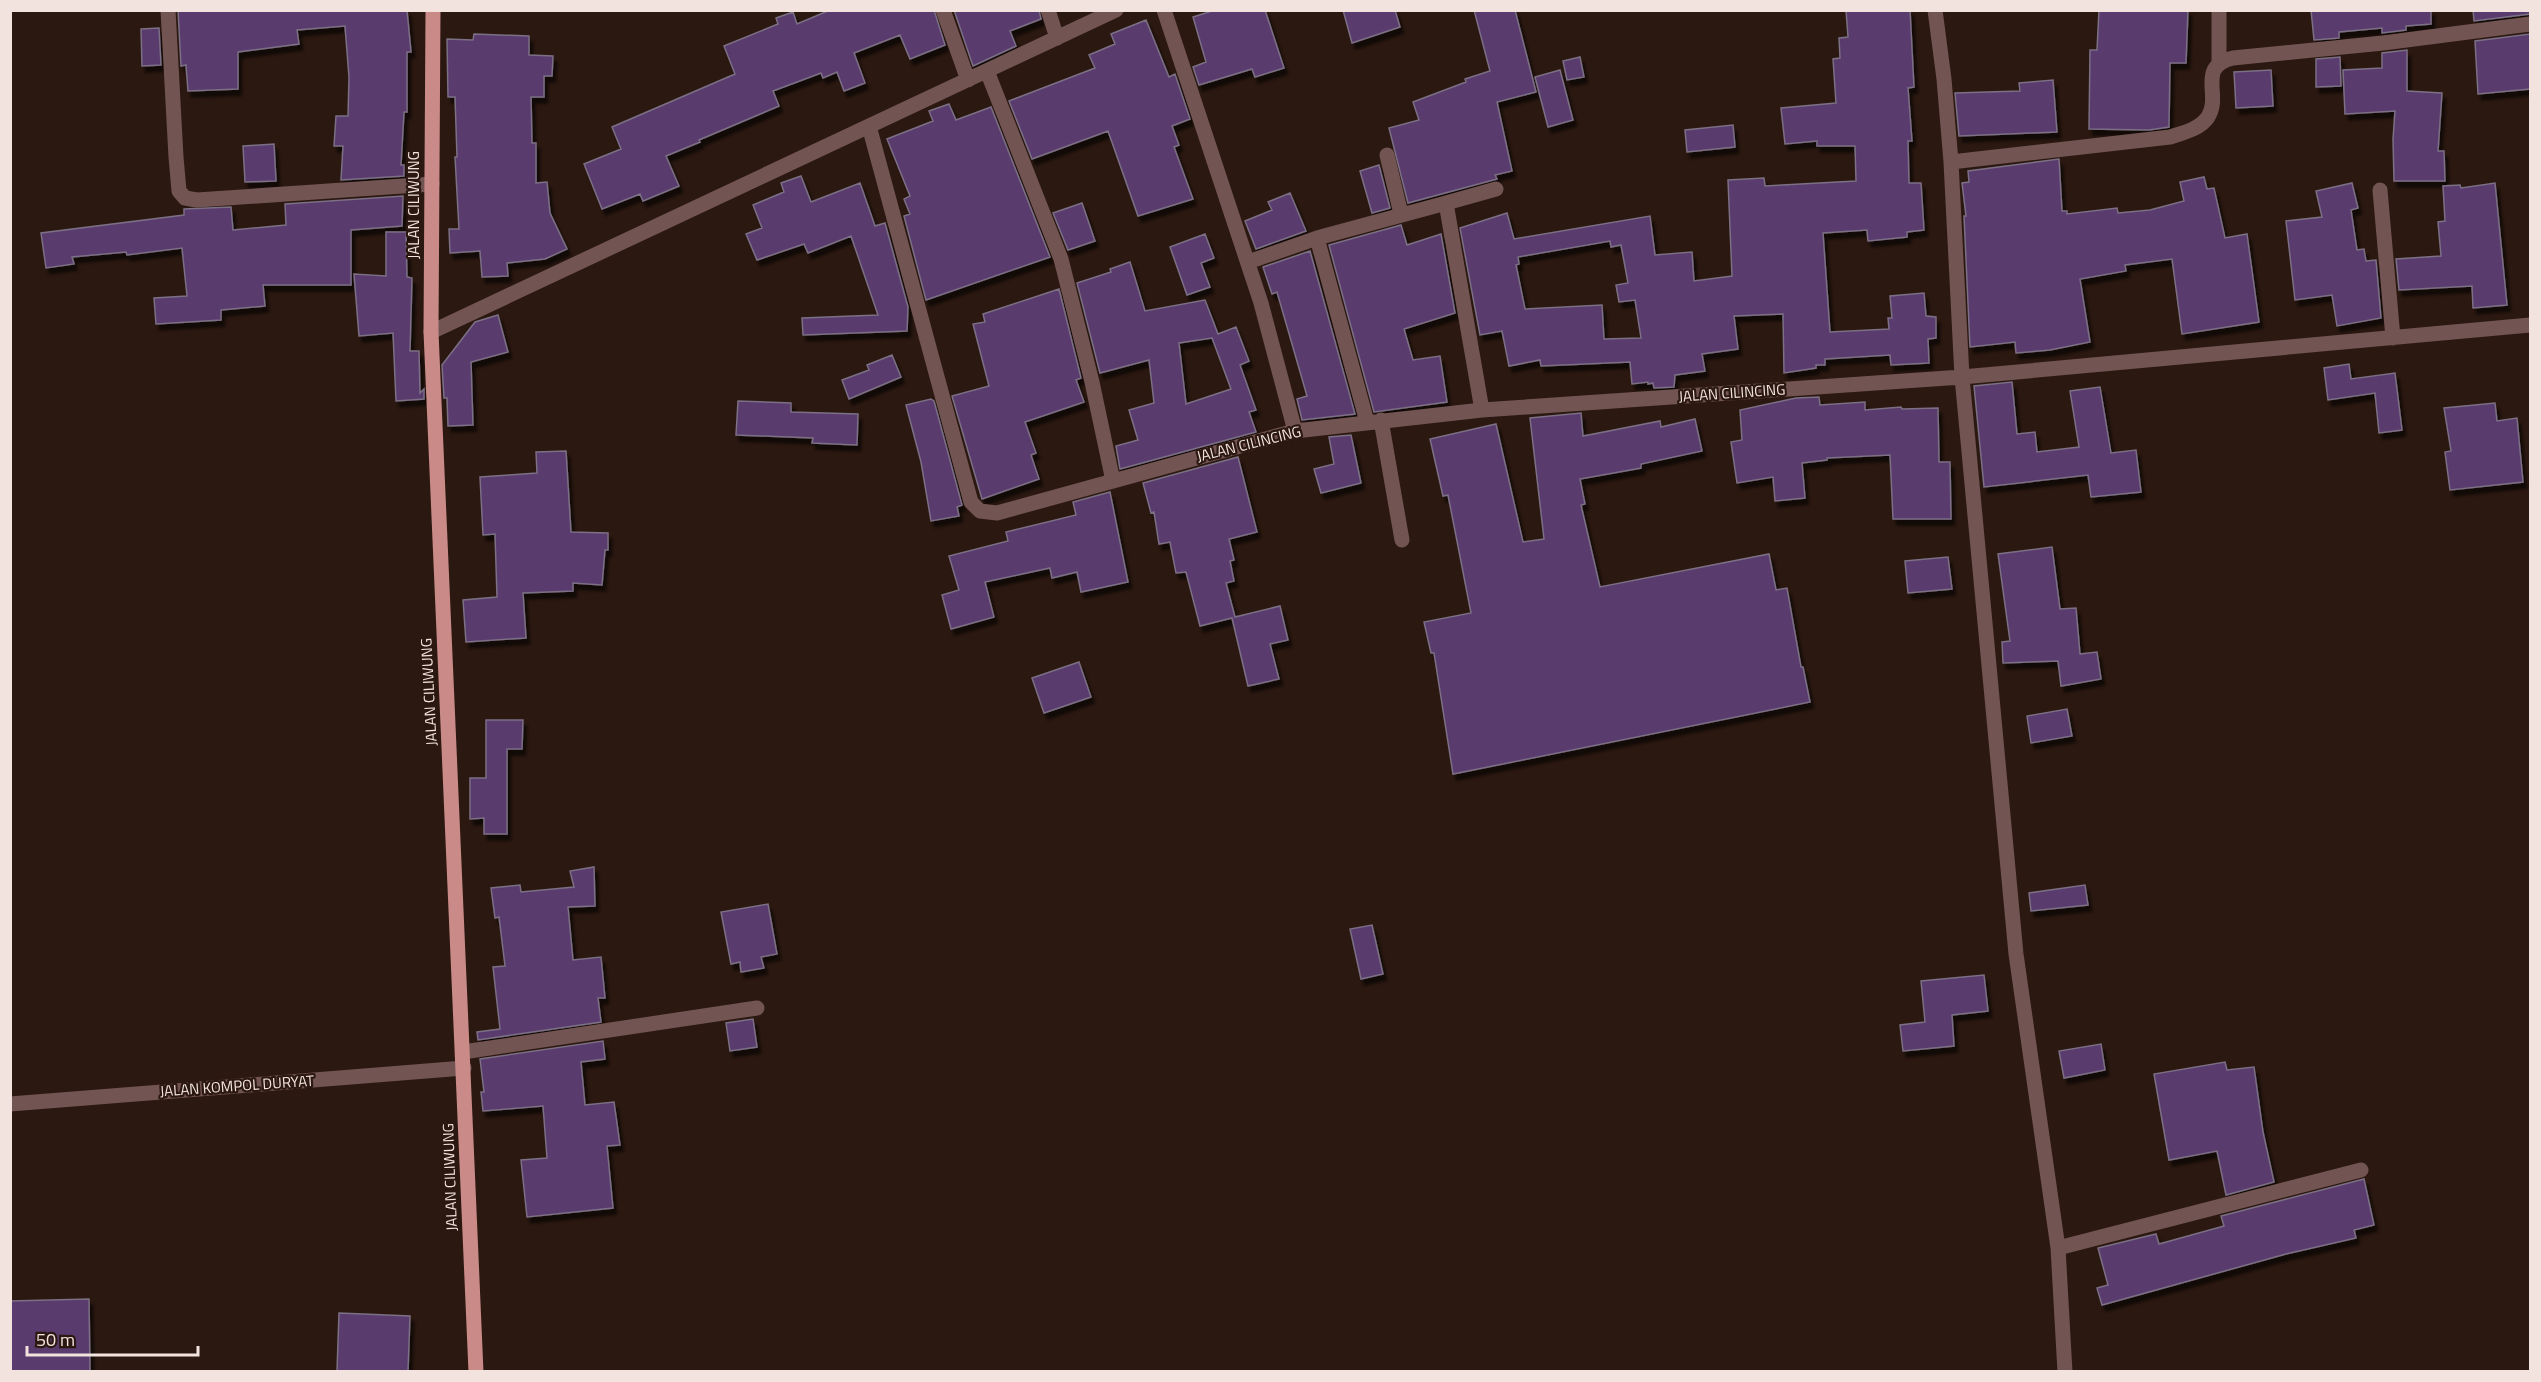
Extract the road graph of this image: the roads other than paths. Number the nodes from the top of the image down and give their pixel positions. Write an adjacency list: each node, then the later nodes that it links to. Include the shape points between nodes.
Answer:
1 (168, 10): 17 (street, via 181,195 191,200)
2 (433, 10): 17 (main road, JALAN CILIWUNG)
3 (943, 10): 13 (street)
4 (1048, 10): 10 (street)
5 (1116, 10): 10 (street)
6 (1164, 10): 23 (street)
7 (1935, 10): 16 (street)
8 (2219, 10): 11 (street)
9 (2530, 24): 11 (street, via 2248,56)
10 (1057, 38): 12 (street)
11 (2219, 63): 16 (street, via 2212,73 2210,112 2202,123 2188,131 2162,138)
12 (987, 71): 13 (street); 31 (street, via 1061,259)
13 (968, 80): 14 (street)
14 (869, 126): 25 (street); 31 (street, JALAN CILINCING, via 971,502 980,511 997,513)
15 (1387, 155): 21 (street)
16 (1951, 162): 27 (street)
17 (432, 184): 25 (main road, JALAN CILIWUNG)
18 (1496, 189): 20 (street)
19 (2380, 190): 26 (street)
20 (1446, 203): 21 (street); 28 (street)
21 (1401, 214): 22 (street)
22 (1317, 237): 23 (street); 29 (street)
23 (1248, 262): 30 (street)
24 (2530, 325): 26 (street, JALAN CILINCING)
25 (431, 332): 34 (main road, JALAN CILIWUNG)
26 (2393, 338): 27 (street, JALAN CILINCING)
27 (1962, 377): 28 (street, JALAN CILINCING); 38 (street, via 2016,954)
28 (1482, 410): 29 (street, JALAN CILINCING)
29 (1374, 421): 30 (street, JALAN CILINCING); 32 (street)
30 (1295, 430): 31 (street, JALAN CILINCING)
31 (1113, 481)
32 (1402, 540)
33 (757, 1008): 34 (street)
34 (463, 1052): 35 (main road, JALAN CILIWUNG)
35 (464, 1068): 36 (street, JALAN KOMPOL DURYAT); 39 (main road, JALAN CILIWUNG)
36 (10, 1104)
37 (2361, 1170): 38 (street)
38 (2058, 1248): 40 (street)
39 (476, 1371)
40 (2066, 1371)

